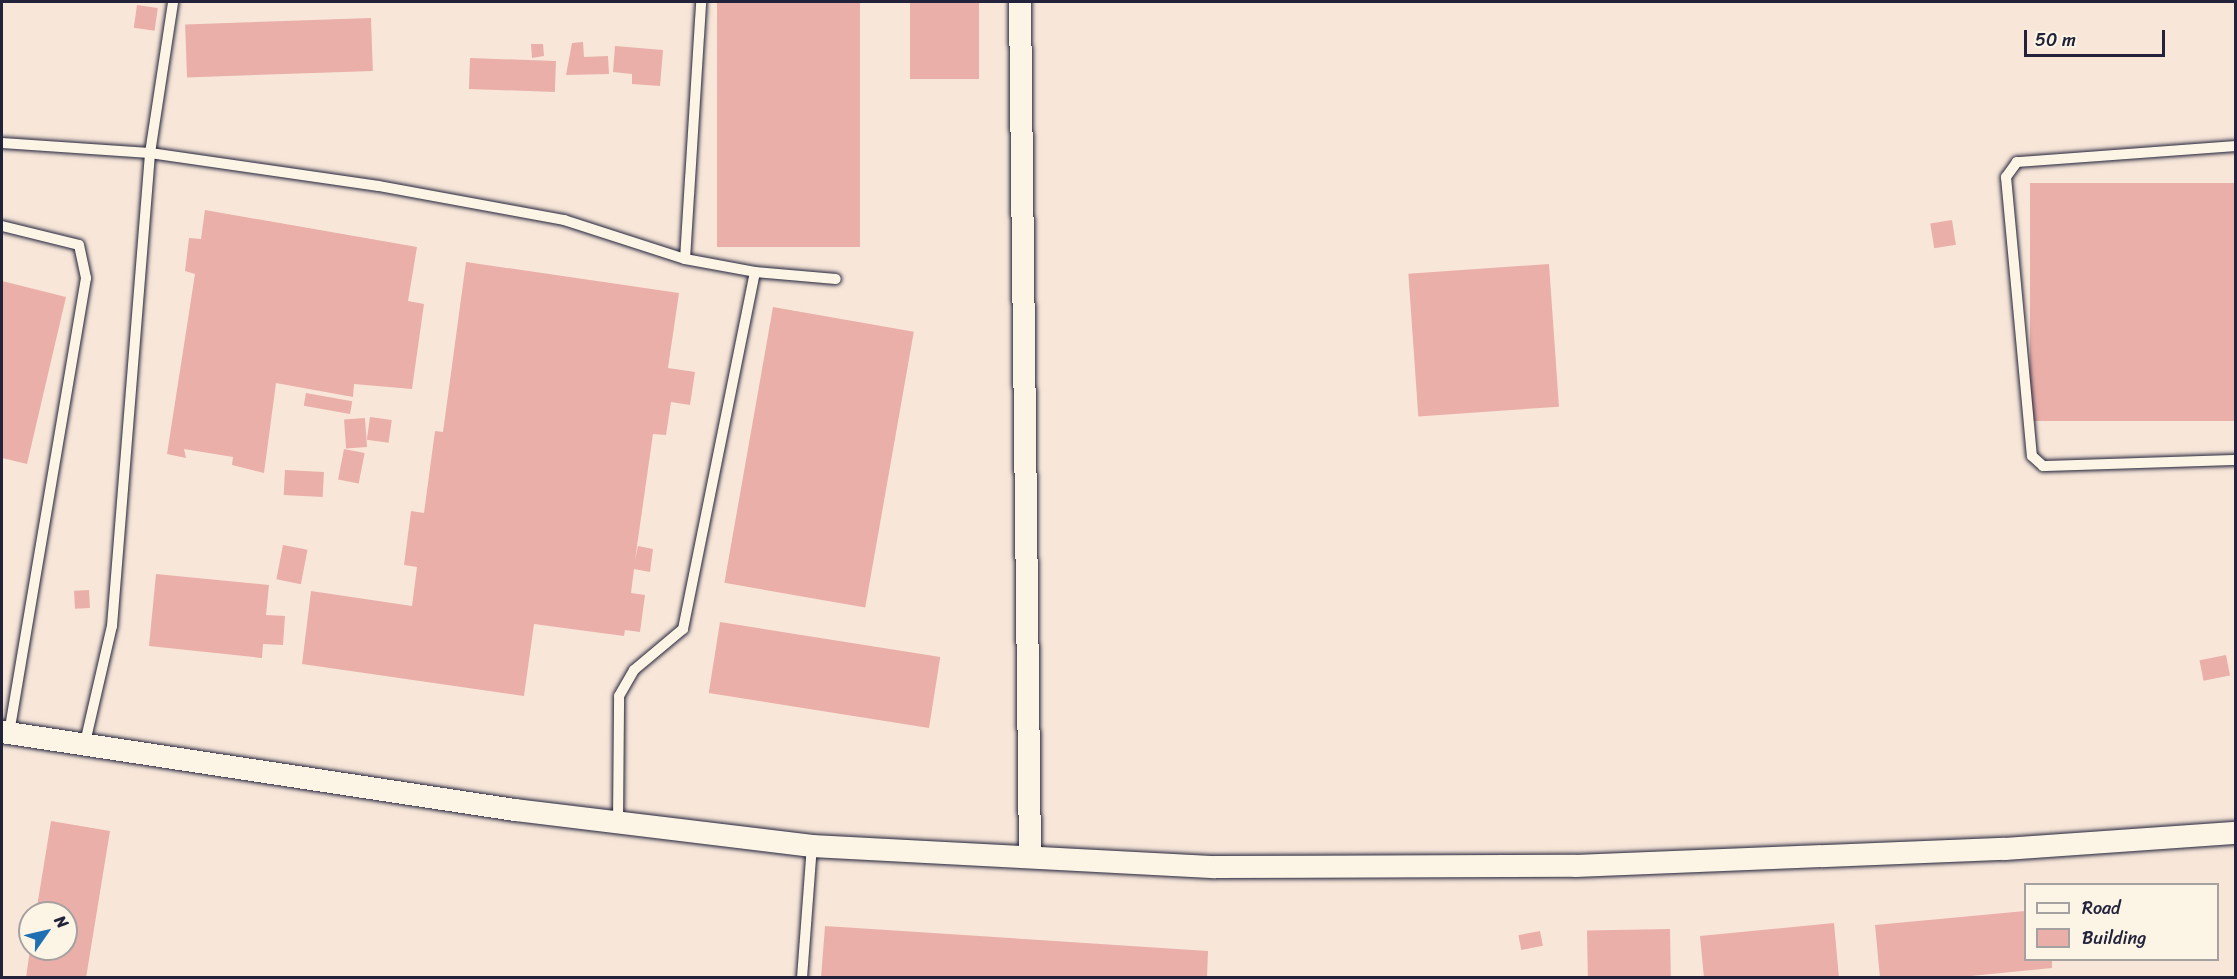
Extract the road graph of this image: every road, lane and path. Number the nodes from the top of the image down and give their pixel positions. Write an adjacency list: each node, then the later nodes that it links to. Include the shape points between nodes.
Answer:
1 (173, 2): 6 (lane)
2 (701, 2): 8 (lane)
3 (1020, 2): 17 (street)
4 (2, 142): 6 (lane)
5 (2235, 146): 11 (lane, via 2017,162 2006,177 2032,456 2043,466)
6 (150, 153): 8 (lane, via 379,186 564,220); 13 (lane, via 112,626)
7 (2, 226): 12 (lane, via 79,245 86,278)
8 (685, 259): 9 (lane)
9 (755, 272): 10 (lane); 14 (lane, via 682,629 634,670 619,696)
10 (836, 279)
11 (2235, 460)
12 (5, 733): 13 (street)
13 (84, 747): 14 (street)
14 (618, 821): 16 (street)
15 (2235, 833): 17 (street, via 2005,849 1575,866 1215,867)
16 (812, 846): 17 (street); 18 (lane)
17 (1030, 857)
18 (802, 978)

